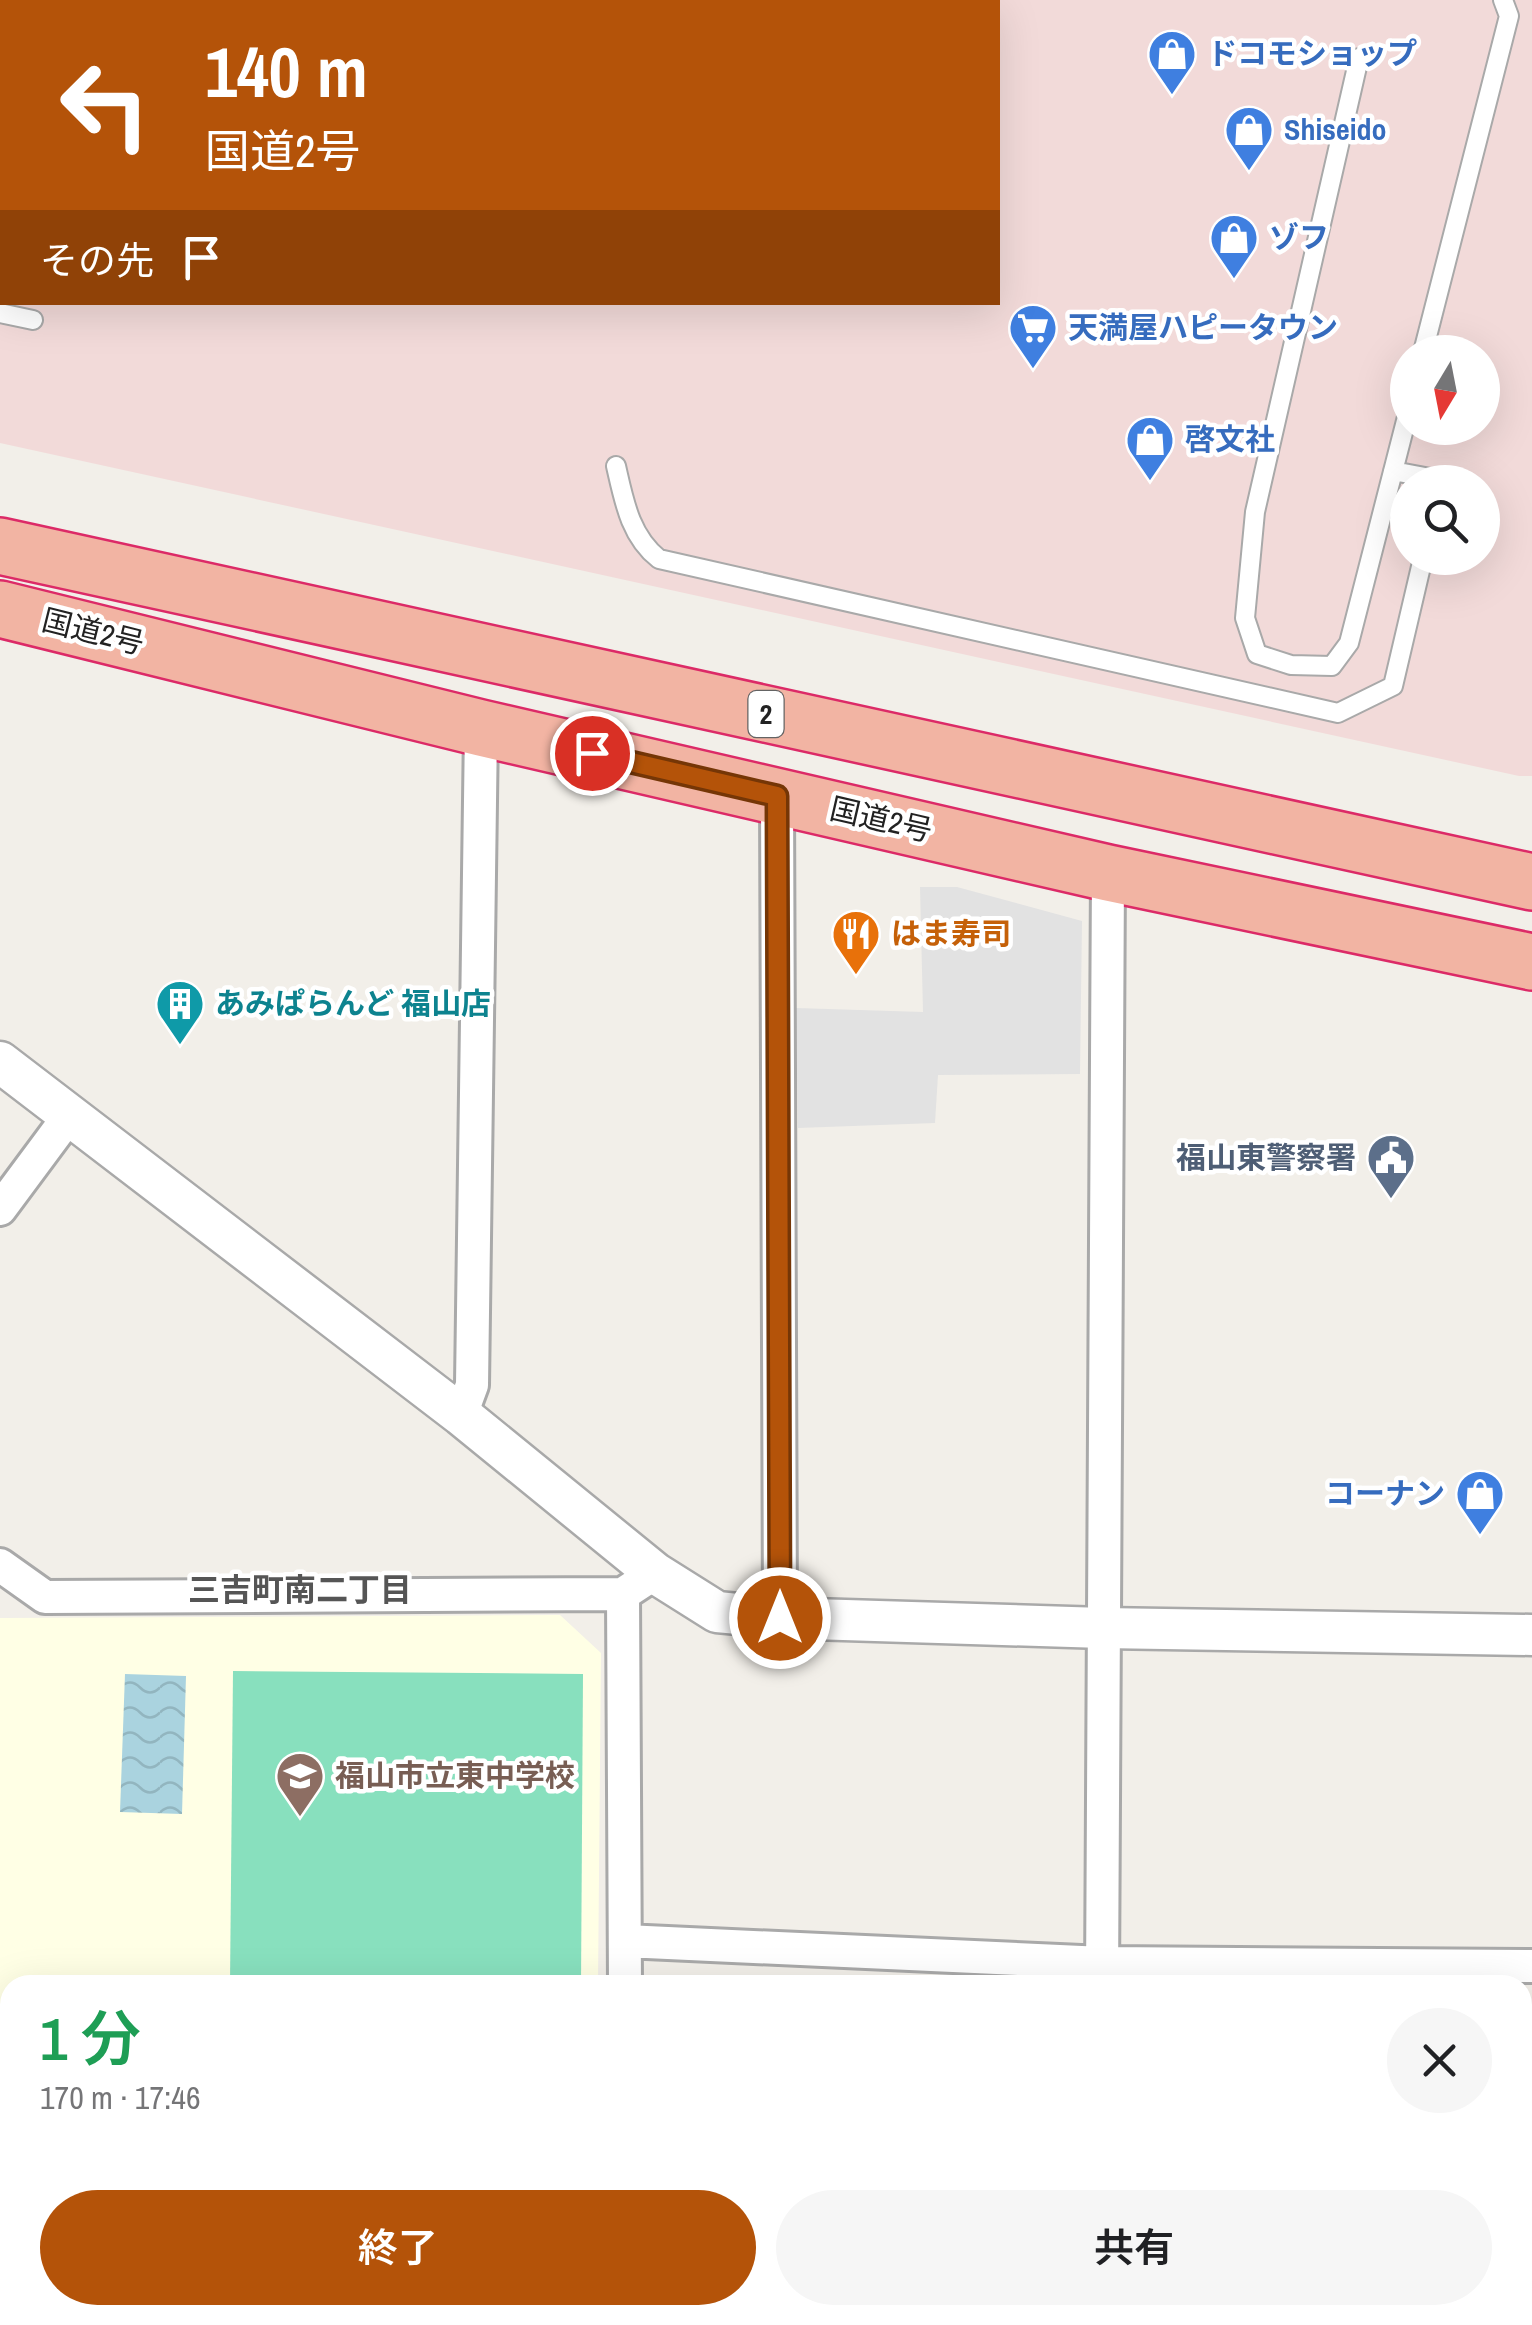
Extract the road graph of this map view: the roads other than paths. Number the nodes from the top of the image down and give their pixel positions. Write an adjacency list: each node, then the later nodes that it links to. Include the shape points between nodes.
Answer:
1 (1503, 0): 5 (lane, via 1509,16)
2 (1359, 58): 7 (lane, via 1255,512 1245,618 1257,654 1290,665 1332,666 1349,643)
3 (0, 313): 4 (lane)
4 (33, 320)
5 (1427, 335)
6 (616, 466): 9 (lane, via 627,512 643,546 659,559 1338,713 1393,686)
7 (1390, 483)
8 (0, 546): 14 (highway, 国道2号 / 2)
9 (1419, 575)
10 (0, 609): 11 (highway, 国道2号)
11 (481, 728): 12 (highway, 国道2号); 19 (street, via 472,1385)
12 (777, 796): 13 (highway, 国道2号); 24 (street)
13 (1108, 873): 15 (highway, 国道2号); 25 (street)
14 (1532, 882)
15 (1532, 962)
16 (0, 1062): 17 (street)
17 (68, 1116): 18 (street); 19 (street)
18 (0, 1208)
19 (461, 1415): 21 (street)
20 (0, 1565): 22 (street)
21 (639, 1584): 22 (street); 24 (street, via 717,1612); 27 (street)
22 (45, 1596): 23 (street)
23 (0, 1598)
24 (780, 1618): 25 (street)
25 (1103, 1628): 26 (street); 29 (street)
26 (1532, 1634)
27 (625, 1941): 29 (street); 30 (street)
28 (1532, 1966): 29 (street)
29 (1102, 1974)
30 (626, 1975)

